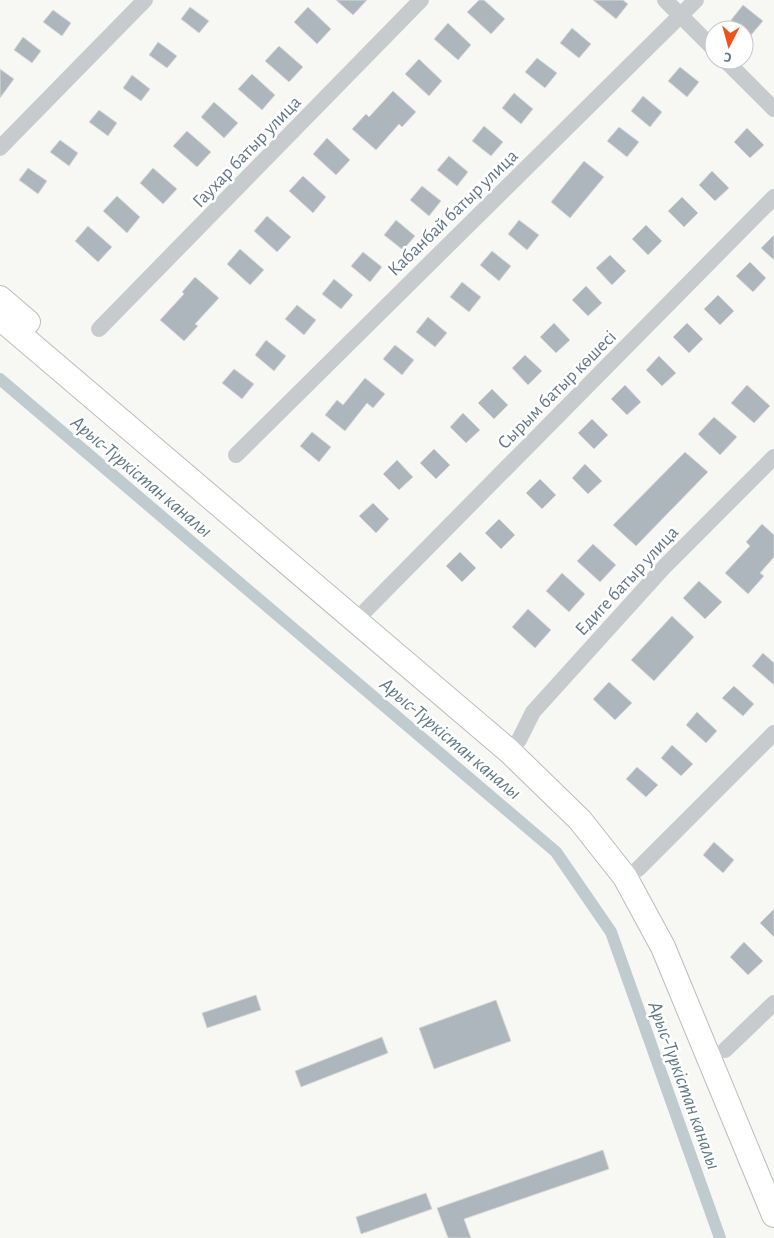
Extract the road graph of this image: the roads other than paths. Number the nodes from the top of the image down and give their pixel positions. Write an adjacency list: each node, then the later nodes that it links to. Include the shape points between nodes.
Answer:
1 (145, 0): 9 (street)
2 (421, 0): 13 (street, Гаухар батыр улица)
3 (665, 0): 5 (street)
4 (696, 0): 5 (street, Кабанбай батыр улица)
5 (681, 16): 6 (street); 14 (street, Кабанбай батыр улица)
6 (704, 39)
7 (735, 70): 8 (street)
8 (774, 108)
9 (0, 148)
10 (774, 196): 16 (street, Сырым батыр көшесі)
11 (0, 298): 16 (highway)
12 (0, 318): 23 (highway, via 509,751 580,820 625,877 663,947)
13 (99, 329)
14 (236, 455)
15 (774, 457): 18 (street, Едиге батыр улица, via 665,566 539,704)
16 (366, 610): 18 (highway)
17 (774, 733): 19 (street)
18 (519, 740): 19 (highway, via 591,810)
19 (638, 869): 21 (highway, via 676,940)
20 (774, 1003): 21 (street)
21 (725, 1050): 22 (highway)
22 (774, 1174)
23 (774, 1215)

